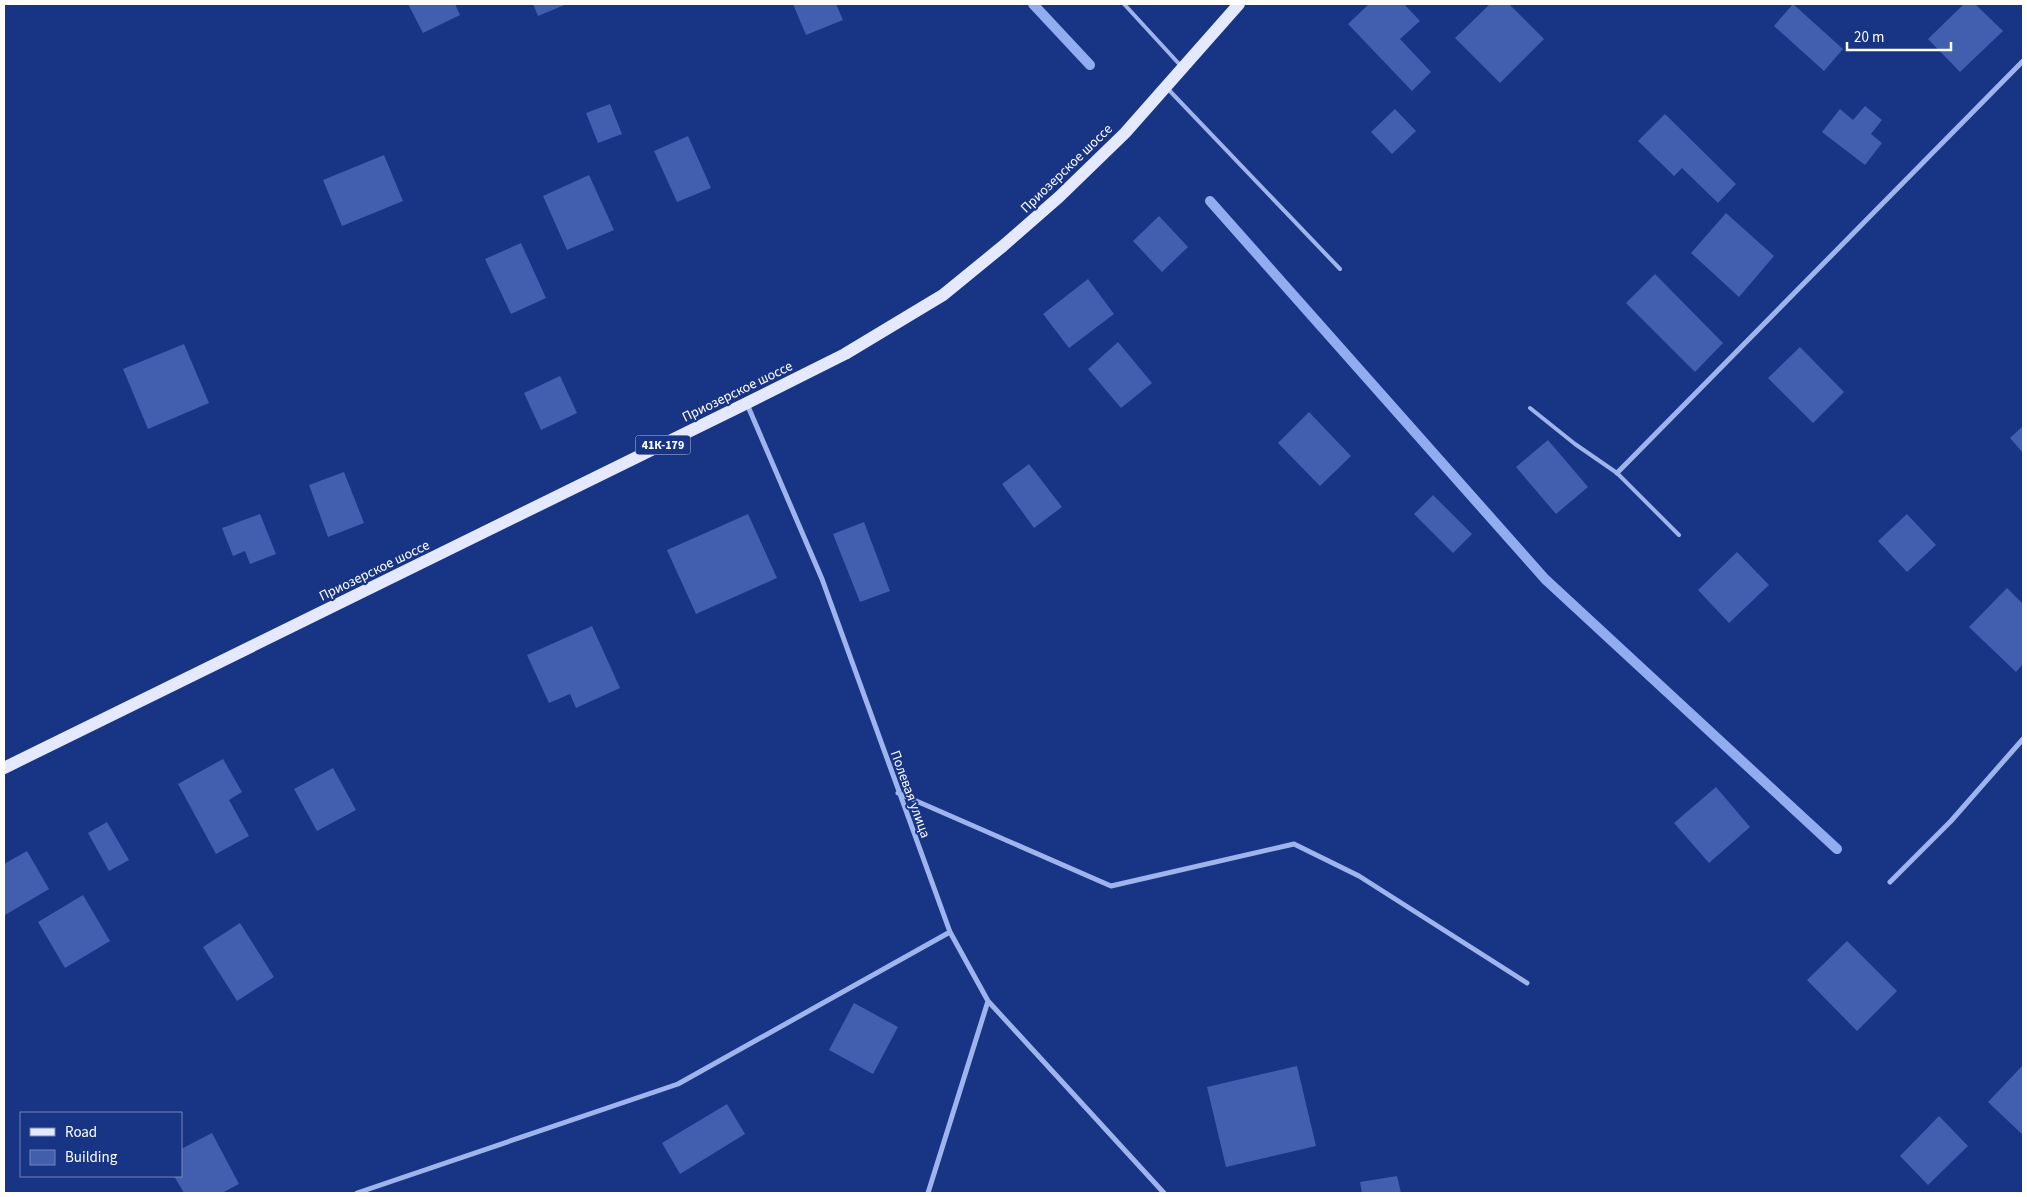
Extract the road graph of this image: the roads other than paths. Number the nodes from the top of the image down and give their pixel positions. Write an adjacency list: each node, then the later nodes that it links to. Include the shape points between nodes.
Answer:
1 (1124, 4): 4 (lane)
2 (1240, 4): 4 (main road, Приозерское шоссе / 41К-179)
3 (2023, 61): 9 (street)
4 (1183, 67): 5 (main road, Приозерское шоссе / 41К-179)
5 (1166, 87): 6 (lane); 7 (main road, Приозерское шоссе / 41К-179, via 1060,197 942,295 845,354)
6 (1340, 269)
7 (747, 404): 12 (main road, Приозерское шоссе / 41К-179); 13 (street, Полевая улица, via 822,579)
8 (1530, 408): 9 (lane)
9 (1617, 473): 10 (lane)
10 (1679, 535)
11 (2023, 739): 14 (street, via 1951,821)
12 (4, 768)
13 (898, 792): 15 (street, Полевая улица); 16 (street, via 1111,886 1294,844 1359,876)
14 (1890, 882)
15 (950, 932): 17 (street, Полевая улица); 18 (street, via 678,1084)
16 (1527, 983)
17 (988, 1001): 19 (street); 20 (street, Полевая улица)
18 (357, 1193)
19 (928, 1193)
20 (1164, 1193)

